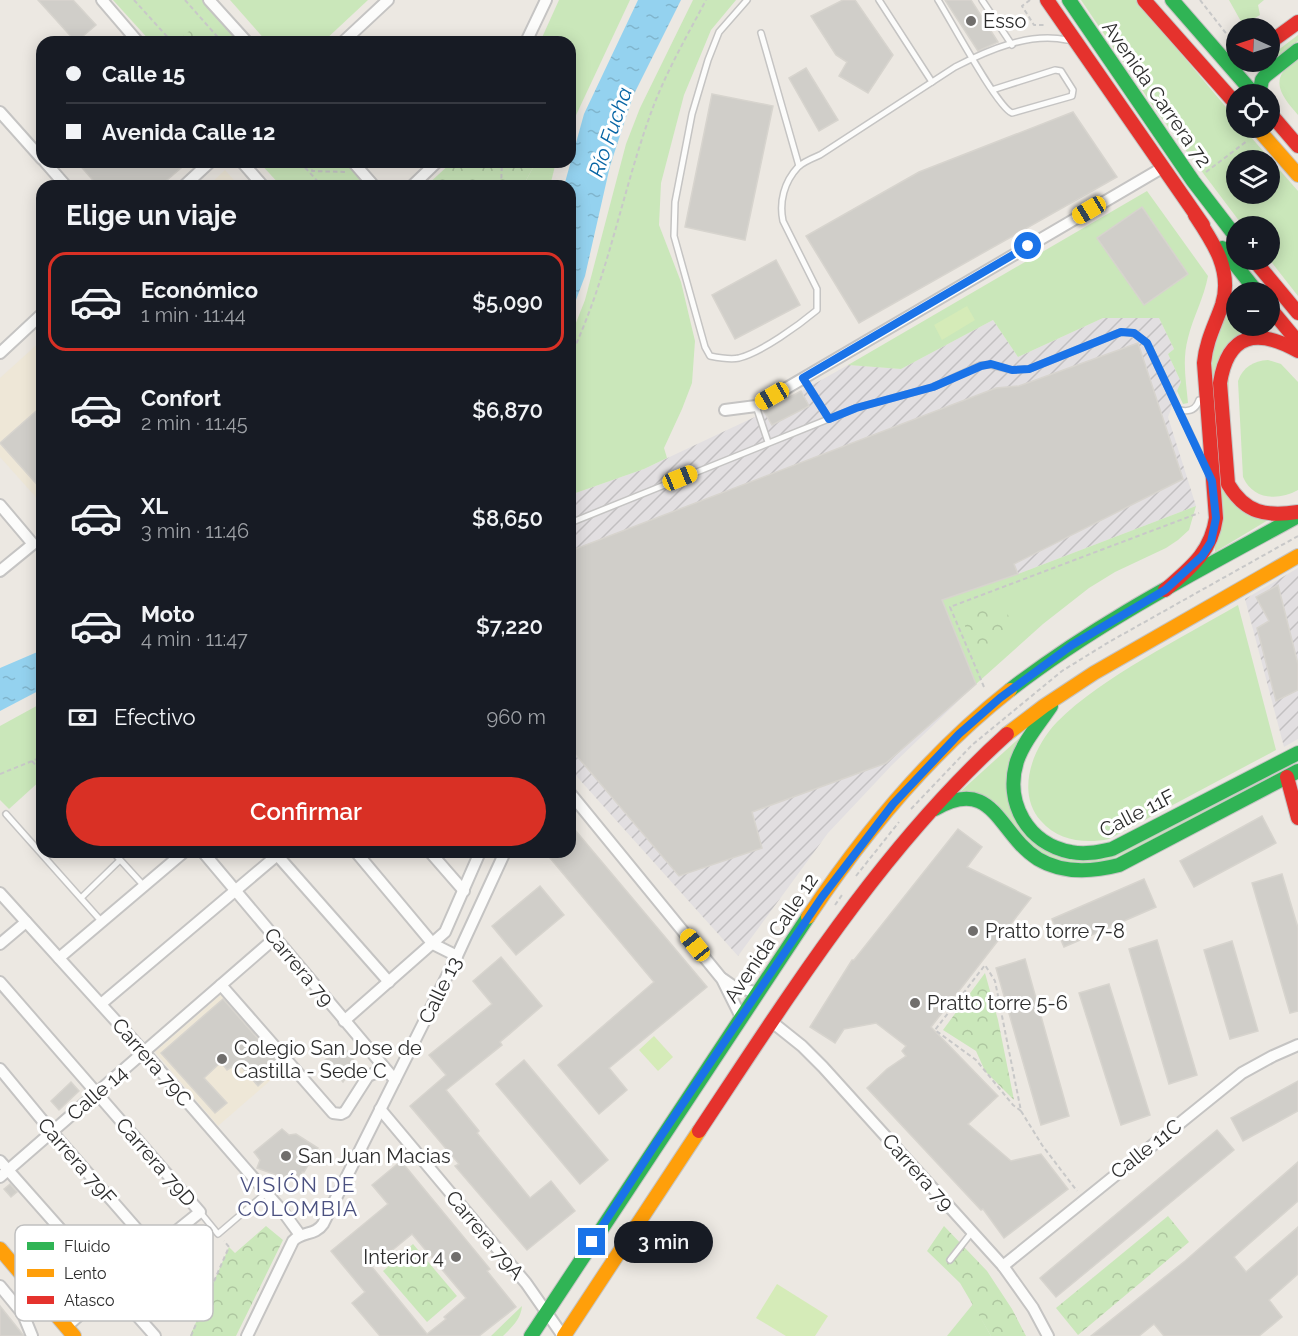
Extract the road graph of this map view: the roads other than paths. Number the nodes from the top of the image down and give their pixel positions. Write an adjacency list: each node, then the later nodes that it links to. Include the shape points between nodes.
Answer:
1 (102, 0): 16 (street)
2 (209, 0): 17 (street)
3 (388, 0): 18 (street)
4 (546, 0): 19 (street)
5 (747, 0): 36 (lane, via 719,32 708,60 692,114 675,202 674,236 710,356 740,358 799,325 817,310 817,289 781,211 787,184)
6 (879, 0): 26 (lane)
7 (938, 0): 24 (lane)
8 (982, 0): 21 (lane)
9 (1047, 0): 20 (main road, Avenida Carrera 72)
10 (1069, 0): 25 (main road, Avenida Carrera 72)
11 (1144, 0): 29 (main road)
12 (1172, 0): 23 (main road)
13 (1298, 22): 15 (main road)
14 (761, 33): 36 (lane)
15 (1280, 35)
16 (133, 36)
17 (242, 36)
18 (349, 36)
19 (529, 36)
20 (1075, 42): 21 (lane, via 1045,38); 31 (main road, Avenida Carrera 72)
21 (1012, 45): 24 (lane)
22 (1298, 50): 27 (main road, via 1265,76)
23 (1226, 53)
24 (974, 58): 26 (lane); 28 (lane)
25 (1114, 67): 31 (main road); 49 (main road, Avenida Carrera 72)
26 (932, 82): 36 (lane)
27 (1261, 84)
28 (992, 90): 28 (lane, via 1012,113 1072,96 1073,90 1061,71 1055,70)
29 (1226, 93)
30 (0, 112): 35 (street)
31 (1127, 117): 42 (main road, Avenida Carrera 72)
32 (1280, 123): 34 (main road)
33 (1259, 138): 43 (main road)
34 (1296, 139)
35 (36, 152)
36 (799, 166)
37 (50, 168): 44 (street)
38 (203, 168): 45 (street)
39 (247, 168): 46 (street)
40 (356, 168): 47 (street)
41 (431, 168): 48 (street)
42 (1162, 168): 50 (main road, Avenida Carrera 72); 64 (street)
43 (1298, 175)
44 (61, 180)
45 (190, 180)
46 (258, 180)
47 (368, 180)
48 (418, 180)
49 (1209, 202): 51 (main road, Avenida Carrera 72); 52 (main road)
50 (1195, 215): 53 (main road, Avenida Carrera 72); 63 (main road, via 1220,256 1226,282 1224,299 1207,340)
51 (1226, 224)
52 (1226, 246)
53 (1226, 253)
54 (1240, 270): 56 (main road, Avenida Carrera 72)
55 (1262, 270): 57 (main road)
56 (1249, 282)
57 (1298, 313)
58 (36, 320): 62 (street)
59 (1280, 320): 60 (main road)
60 (1298, 342)
61 (1298, 351): 72 (main road, via 1273,338 1251,338 1227,355 1220,383 1228,484 1233,496 1257,511)
62 (0, 353)
63 (1204, 373): 67 (lane, via 1197,404 1189,411); 70 (main road)
64 (803, 378): 65 (street); 68 (lane)
65 (756, 406): 66 (street); 69 (lane)
66 (725, 410)
67 (1179, 410): 68 (lane, via 1147,343 1134,333 1121,332 1029,369 981,366 933,387); 70 (lane)
68 (829, 419): 69 (lane)
69 (768, 442): 74 (lane)
70 (1212, 481): 77 (main road, via 1216,518 1211,542 1202,556)
71 (0, 505): 76 (street, via 33,544)
72 (1298, 512)
73 (1298, 516): 77 (main road, Avenida Calle 12)
74 (576, 521)
75 (1298, 556): 78 (main road)
76 (0, 571)
77 (1165, 590): 112 (main road, Avenida Calle 12, via 1072,645 959,734 863,842)
78 (1058, 697): 79 (main road, Calle 11F, via 1020,753 1013,787 1022,819 1031,831 1056,850 1069,854 1091,855 1112,849); 82 (main road, via 981,756)
79 (1298, 753)
80 (1292, 774): 82 (main road, Calle 11F, via 1101,871 1067,870 1034,857 984,803 960,798); 84 (main road)
81 (576, 801): 108 (street)
82 (932, 810): 116 (main road, via 874,876)
83 (6, 814): 85 (lane)
84 (1298, 818)
85 (36, 848)
86 (45, 858): 100 (lane)
87 (177, 858): 96 (street)
88 (208, 858): 97 (street, Carrera 79)
89 (274, 858): 97 (street)
90 (282, 858): 110 (street)
91 (361, 858): 105 (street)
92 (435, 858): 98 (street)
93 (478, 858): 98 (street)
94 (502, 858): 106 (street, Calle 13)
95 (120, 860): 96 (lane); 100 (lane)
96 (144, 886): 102 (street)
97 (235, 891): 103 (street, Carrera 79); 113 (street)
98 (464, 891): 105 (street, via 445,932)
99 (0, 893): 101 (street, Carrera 79C)
100 (81, 898): 102 (lane)
101 (26, 922): 104 (street); 107 (street, Carrera 79C)
102 (102, 922): 107 (street)
103 (275, 938): 111 (street, Calle 14); 115 (street, Carrera 79)
104 (0, 944)
105 (433, 944): 106 (street); 110 (street)
106 (457, 956): 121 (street, Calle 13)
107 (59, 958): 113 (street, Carrera 79C)
108 (722, 979): 112 (street); 114 (street)
109 (0, 982): 122 (street, Carrera 79D)
110 (389, 982): 115 (street)
111 (221, 985): 118 (street, Calle 14); 120 (street, via 333,1113 345,1112 368,1076)
112 (758, 993): 114 (main road, Avenida Calle 12)
113 (101, 1004): 118 (street, Carrera 79C)
114 (741, 1017): 142 (main road, Avenida Calle 12)
115 (344, 1021): 120 (street, Carrera 79)
116 (772, 1022): 134 (street, Carrera 79, via 812,1056); 149 (main road)
117 (1298, 1045): 138 (street, Calle 11C, via 1242,1073)
118 (144, 1052): 122 (street, Calle 14); 127 (street, Carrera 79C)
119 (0, 1069): 124 (street, Carrera 79F)
120 (384, 1069): 121 (street, Carrera 79)
121 (395, 1080): 123 (street, Calle 13)
122 (96, 1093): 124 (street, Calle 14); 128 (street, Carrera 79D)
123 (380, 1110): 135 (street, Calle 13, via 323,1224 315,1232); 142 (street, Carrera 79A)
124 (52, 1132): 126 (street, Calle 14); 130 (street, Carrera 79F)
125 (0, 1161): 126 (street)
126 (4, 1174): 129 (street)
127 (266, 1192): 133 (lane, Carrera 79D, via 218,1234); 135 (street, Carrera 79C)
128 (200, 1212): 131 (street); 132 (lane, Carrera 79D)
129 (52, 1225)
130 (133, 1225)
131 (184, 1225)
132 (211, 1225)
133 (213, 1228)
134 (972, 1232): 137 (lane); 138 (street, Carrera 79)
135 (300, 1234): 147 (street, Calle 13, via 288,1248)
136 (0, 1249): 139 (main road)
137 (950, 1260)
138 (1003, 1266): 150 (street, Carrera 79)
139 (15, 1267)
140 (0, 1286): 141 (street)
141 (15, 1304)
142 (546, 1312): 148 (main road, Avenida Calle 12); 149 (street, Carrera 79A)
143 (26, 1321): 145 (street)
144 (142, 1321): 146 (street)
145 (32, 1336)
146 (155, 1336)
147 (247, 1336)
148 (531, 1336)
149 (563, 1336)
150 (1048, 1336)

